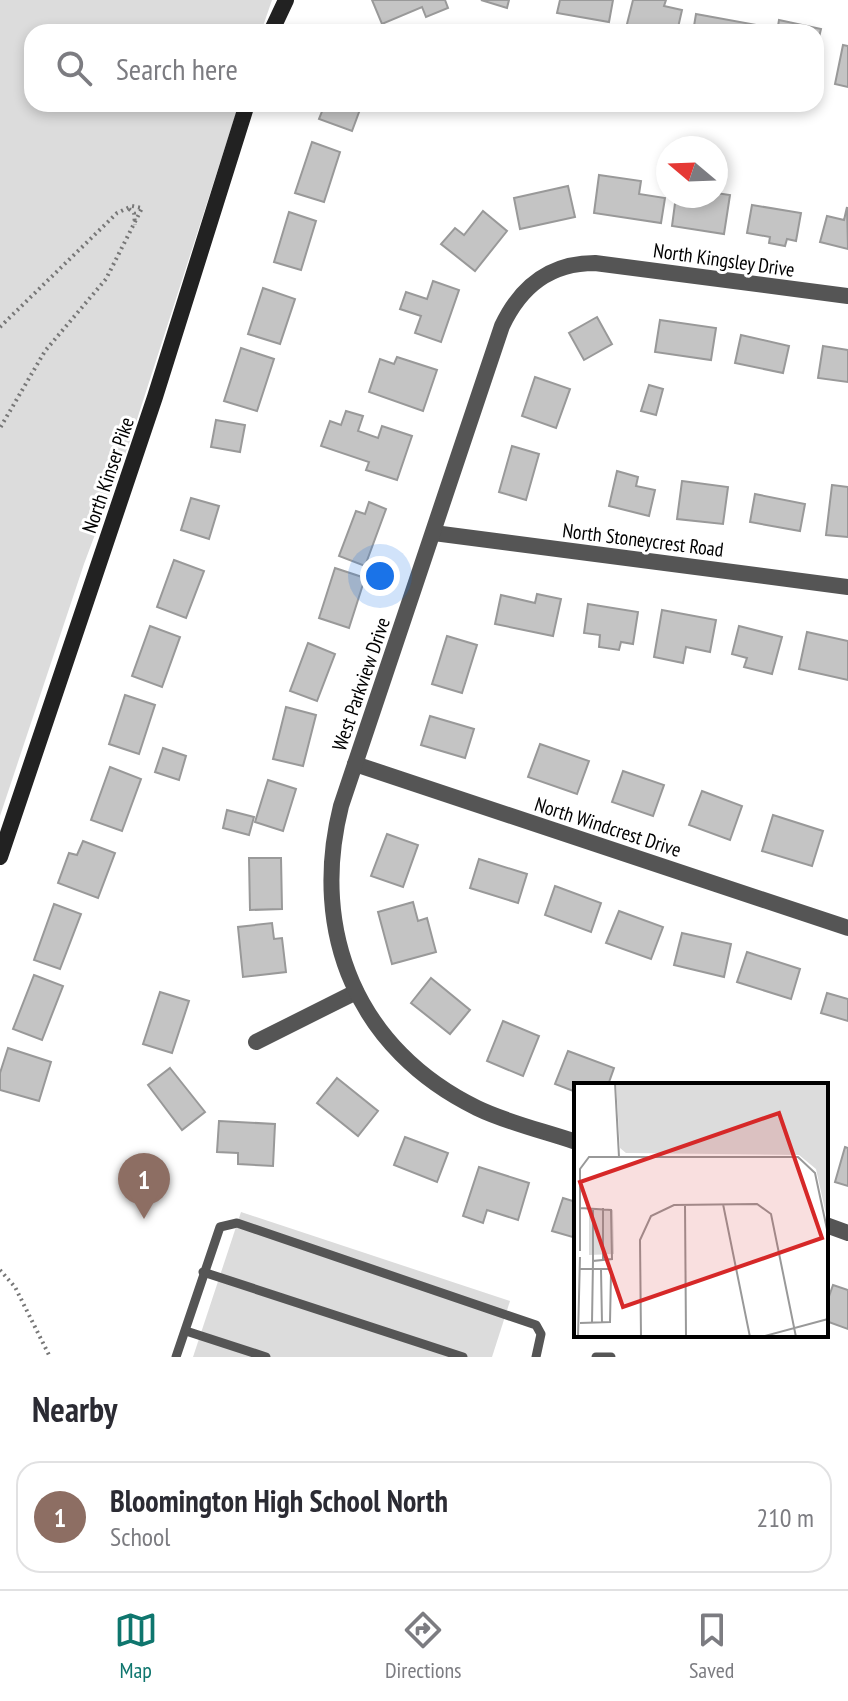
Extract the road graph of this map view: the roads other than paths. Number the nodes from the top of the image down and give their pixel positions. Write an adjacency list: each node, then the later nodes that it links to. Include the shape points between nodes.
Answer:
1 (286, 0): 2 (street)
2 (275, 24)
3 (244, 112): 9 (street, North Kinser Pike)
4 (595, 263): 5 (street, North Kingsley Drive); 6 (street, West Parkview Drive, via 574,263 546,273 515,302 502,326)
5 (848, 296)
6 (434, 533): 7 (street, North Stoneycrest Road); 8 (street, West Parkview Drive)
7 (848, 587)
8 (355, 764): 10 (street, North Windcrest Drive); 11 (street, West Parkview Drive, via 335,830 330,881 334,926)
9 (0, 857)
10 (848, 928)
11 (356, 992): 12 (street); 13 (street, West Parkview Drive, via 390,1043 429,1078 480,1109)
12 (256, 1042)
13 (574, 1141)
14 (828, 1226): 15 (street)
15 (848, 1233)
16 (203, 1272): 17 (lane); 20 (lane); 21 (lane, via 220,1227 237,1223 536,1325 541,1334)
17 (186, 1331): 18 (lane); 19 (lane)
18 (176, 1357)
19 (266, 1357)
20 (463, 1357)
21 (536, 1357)
22 (596, 1357): 23 (lane)
23 (611, 1357)

